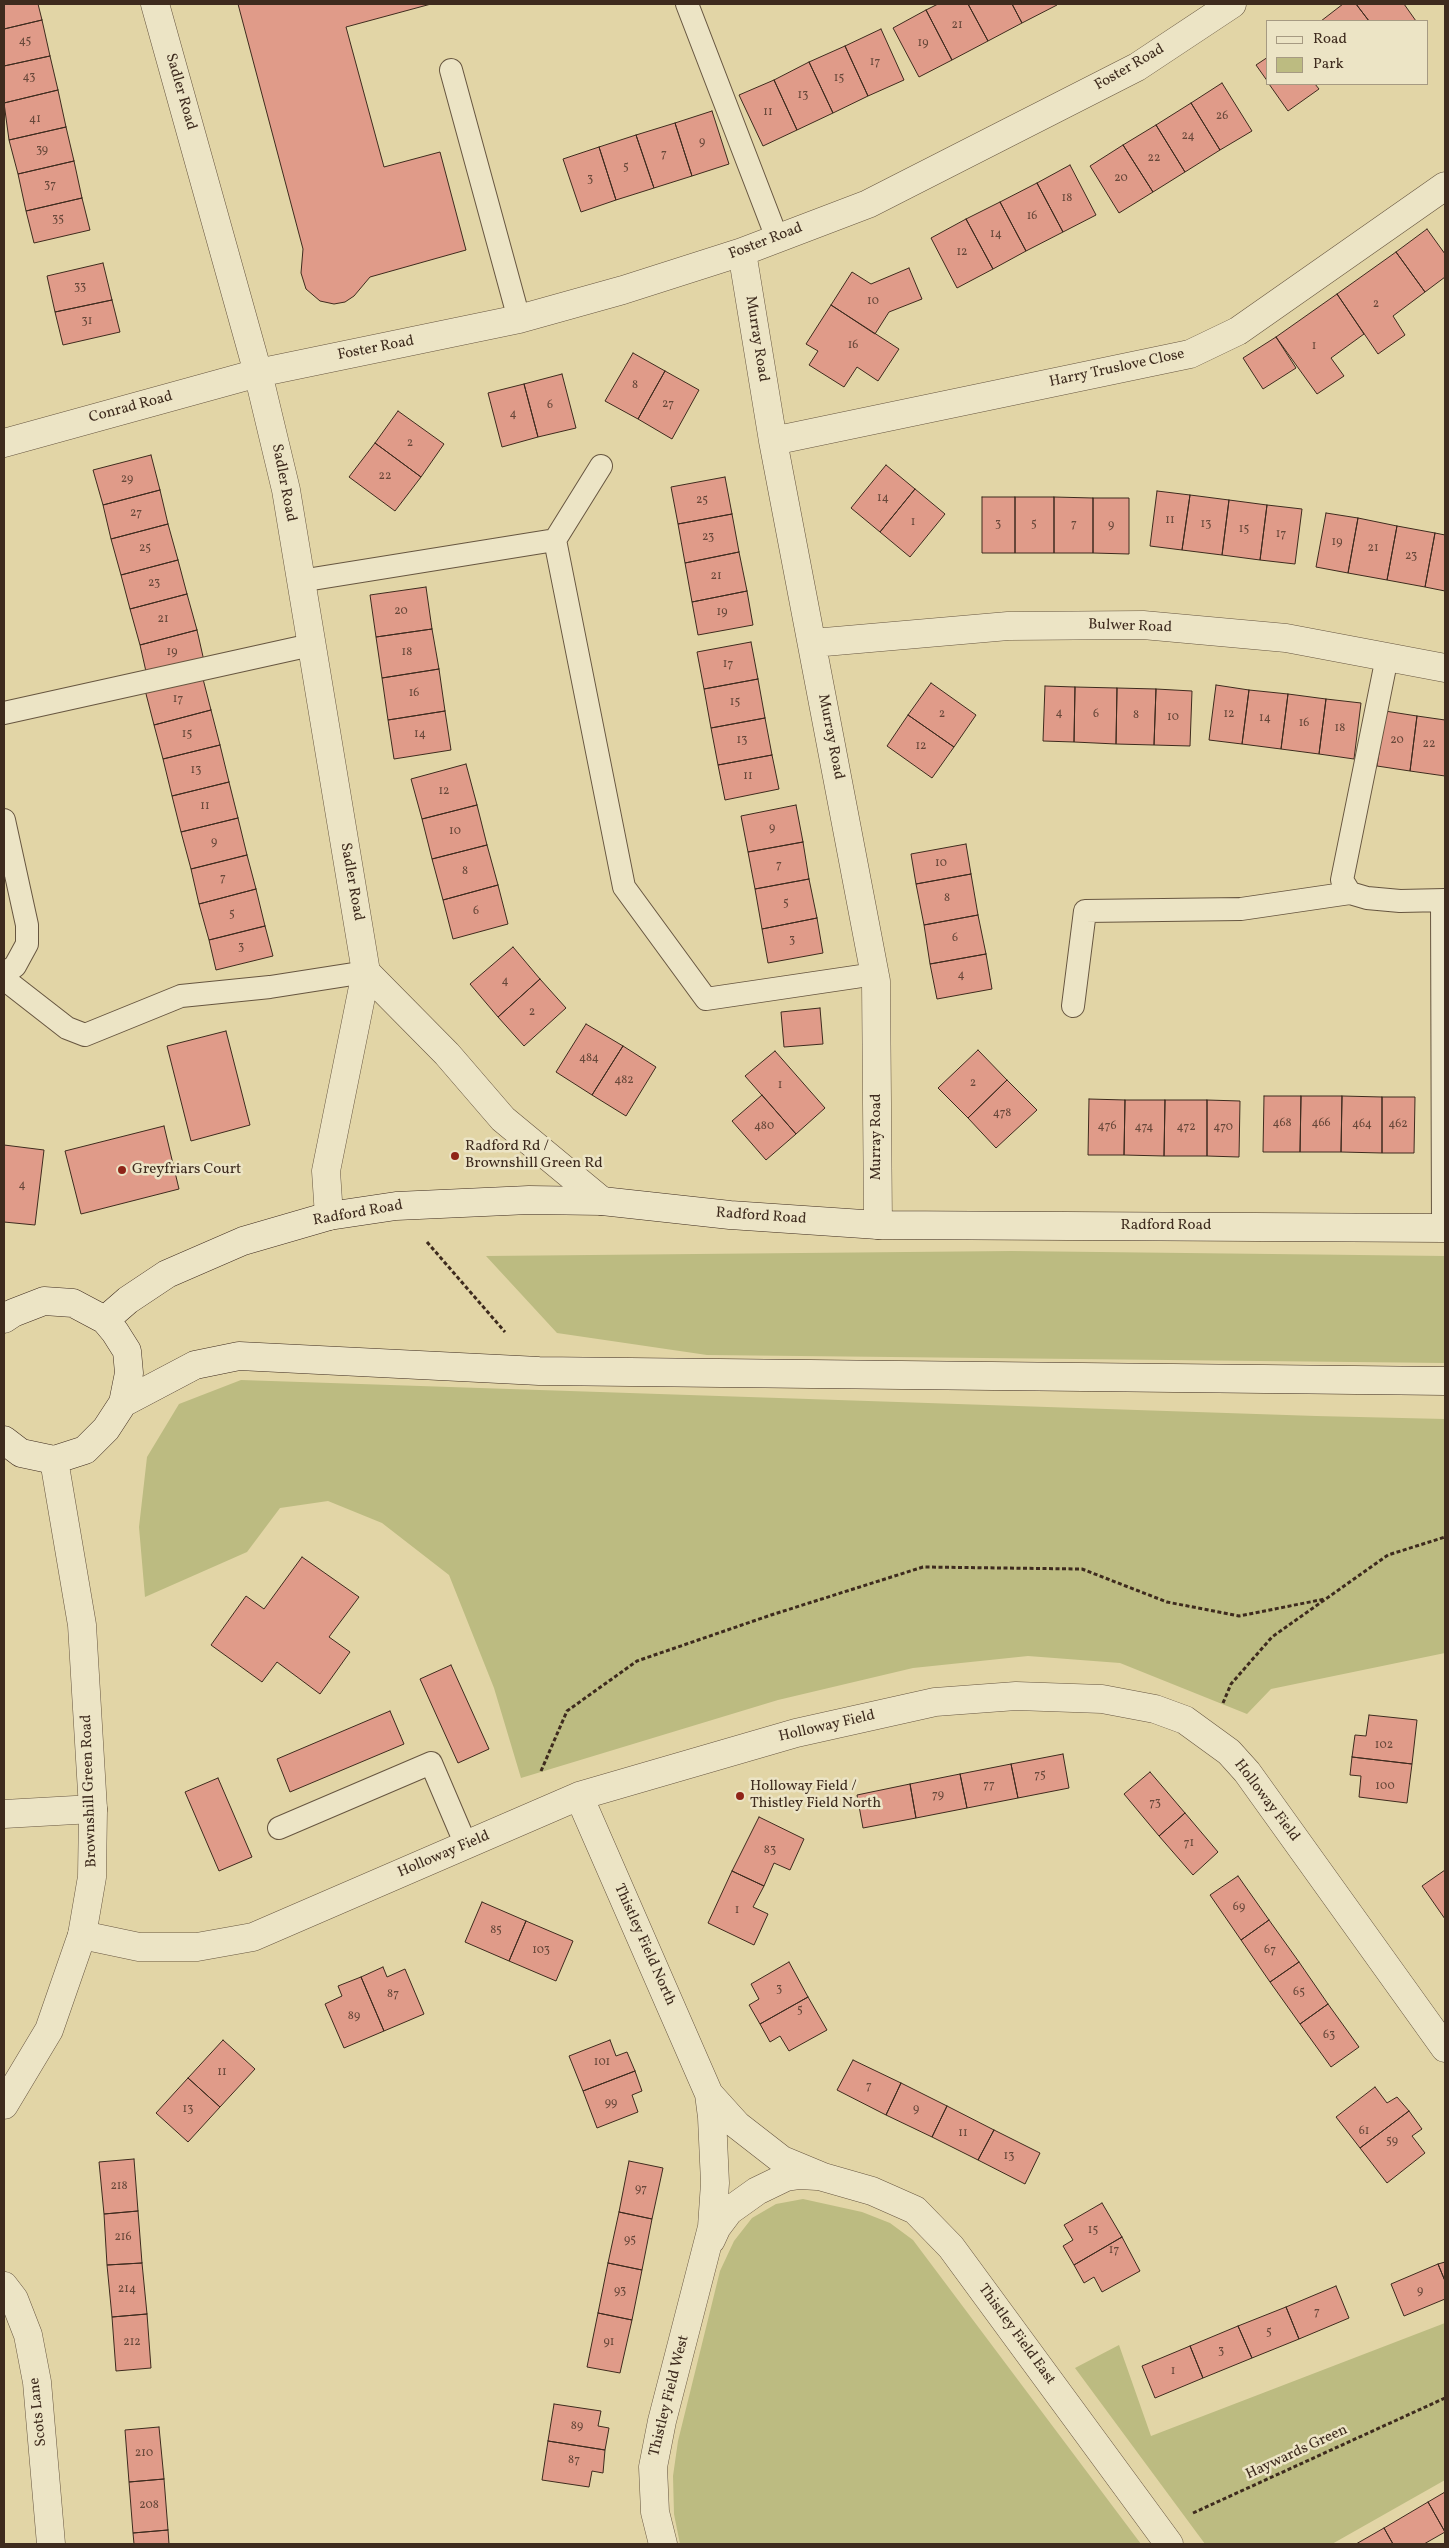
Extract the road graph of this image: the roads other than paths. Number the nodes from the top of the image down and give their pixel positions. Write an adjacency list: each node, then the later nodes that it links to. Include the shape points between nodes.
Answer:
1 (155, 4): 9 (street, Sadler Road)
2 (686, 4): 6 (lane)
3 (1232, 4): 6 (street, Foster Road, via 1136,67 868,204)
4 (451, 70): 8 (lane)
5 (1445, 186): 10 (street, Harry Truslove Close, via 1238,331 1190,354)
6 (777, 238): 7 (street, Foster Road)
7 (742, 252): 8 (street, Foster Road); 10 (street, Murray Road)
8 (519, 319): 9 (street, Foster Road)
9 (258, 373): 11 (street, Conrad Road); 14 (street, Sadler Road, via 286,490)
10 (773, 441): 15 (street, Murray Road)
11 (4, 442)
12 (601, 466): 13 (lane)
13 (556, 540): 14 (lane); 25 (lane, via 624,888 682,968 706,999)
14 (300, 581): 16 (street, Sadler Road)
15 (813, 643): 17 (street, Bulwer Road, via 1008,626 1143,626 1286,638); 25 (street, Murray Road)
16 (311, 645): 19 (lane); 23 (street, Sadler Road)
17 (1387, 657): 18 (street, Bulwer Road); 21 (lane, via 1342,880)
18 (1445, 668)
19 (4, 713)
20 (4, 820): 24 (lane, via 27,925 27,944 15,966)
21 (1350, 893): 22 (lane, via 1400,901); 27 (lane, via 1241,909 1085,912)
22 (1443, 900): 31 (lane)
23 (366, 972): 26 (lane, via 286,985 181,996 85,1035 67,1028); 28 (street, via 447,1054 503,1119); 29 (street, Sadler Road, via 326,1171)
24 (4, 974)
25 (875, 974): 30 (street, Murray Road)
26 (4, 979)
27 (1073, 1006)
28 (602, 1201): 29 (street, Radford Road, via 528,1200 396,1206); 30 (street, Radford Road, via 730,1215)
29 (329, 1216): 33 (street, Radford Road, via 243,1241 167,1274)
30 (878, 1225): 31 (street, Radford Road)
31 (1444, 1228)
32 (4, 1319): 33 (street, via 44,1302 74,1303)
33 (105, 1320): 35 (street, via 127,1351 129,1373)
34 (1445, 1380): 35 (street, via 539,1371 240,1356 195,1365)
35 (123, 1403): 37 (street, via 106,1429 85,1450)
36 (4, 1440): 37 (street, via 22,1453)
37 (54, 1460): 39 (street, Brownshill Green Road, via 82,1625)
38 (579, 1796): 42 (street, Holloway Field); 44 (street, Holloway Field, via 796,1733 935,1702 1016,1696 1102,1699 1155,1709 1185,1720 1208,1735 1247,1772); 45 (street, Thistley Field North)
39 (93, 1809): 40 (street); 43 (street, Brownshill Green Road, via 92,1877)
40 (4, 1814)
41 (279, 1828): 42 (lane, via 431,1763)
42 (466, 1845): 43 (street, Holloway Field, via 254,1937 196,1947 139,1947)
43 (82, 1935): 46 (street, Brownshill Green Road, via 49,2030)
44 (1445, 2048)
45 (709, 2094): 47 (street, Thistley Field East, via 758,2144 782,2160); 49 (street, Thistley Field West, via 715,2183 712,2228)
46 (4, 2105)
47 (823, 2177): 48 (street, Thistley Field East, via 793,2176); 51 (street, Thistley Field East, via 872,2191 915,2210 952,2247)
48 (757, 2191): 49 (street, Thistley Field West, via 729,2211)
49 (706, 2249): 53 (street, Thistley Field West, via 653,2467 655,2512)
50 (4, 2286): 52 (street, Scots Lane, via 14,2299 28,2336 37,2382)
51 (1164, 2537)
52 (51, 2544)
53 (663, 2544)

